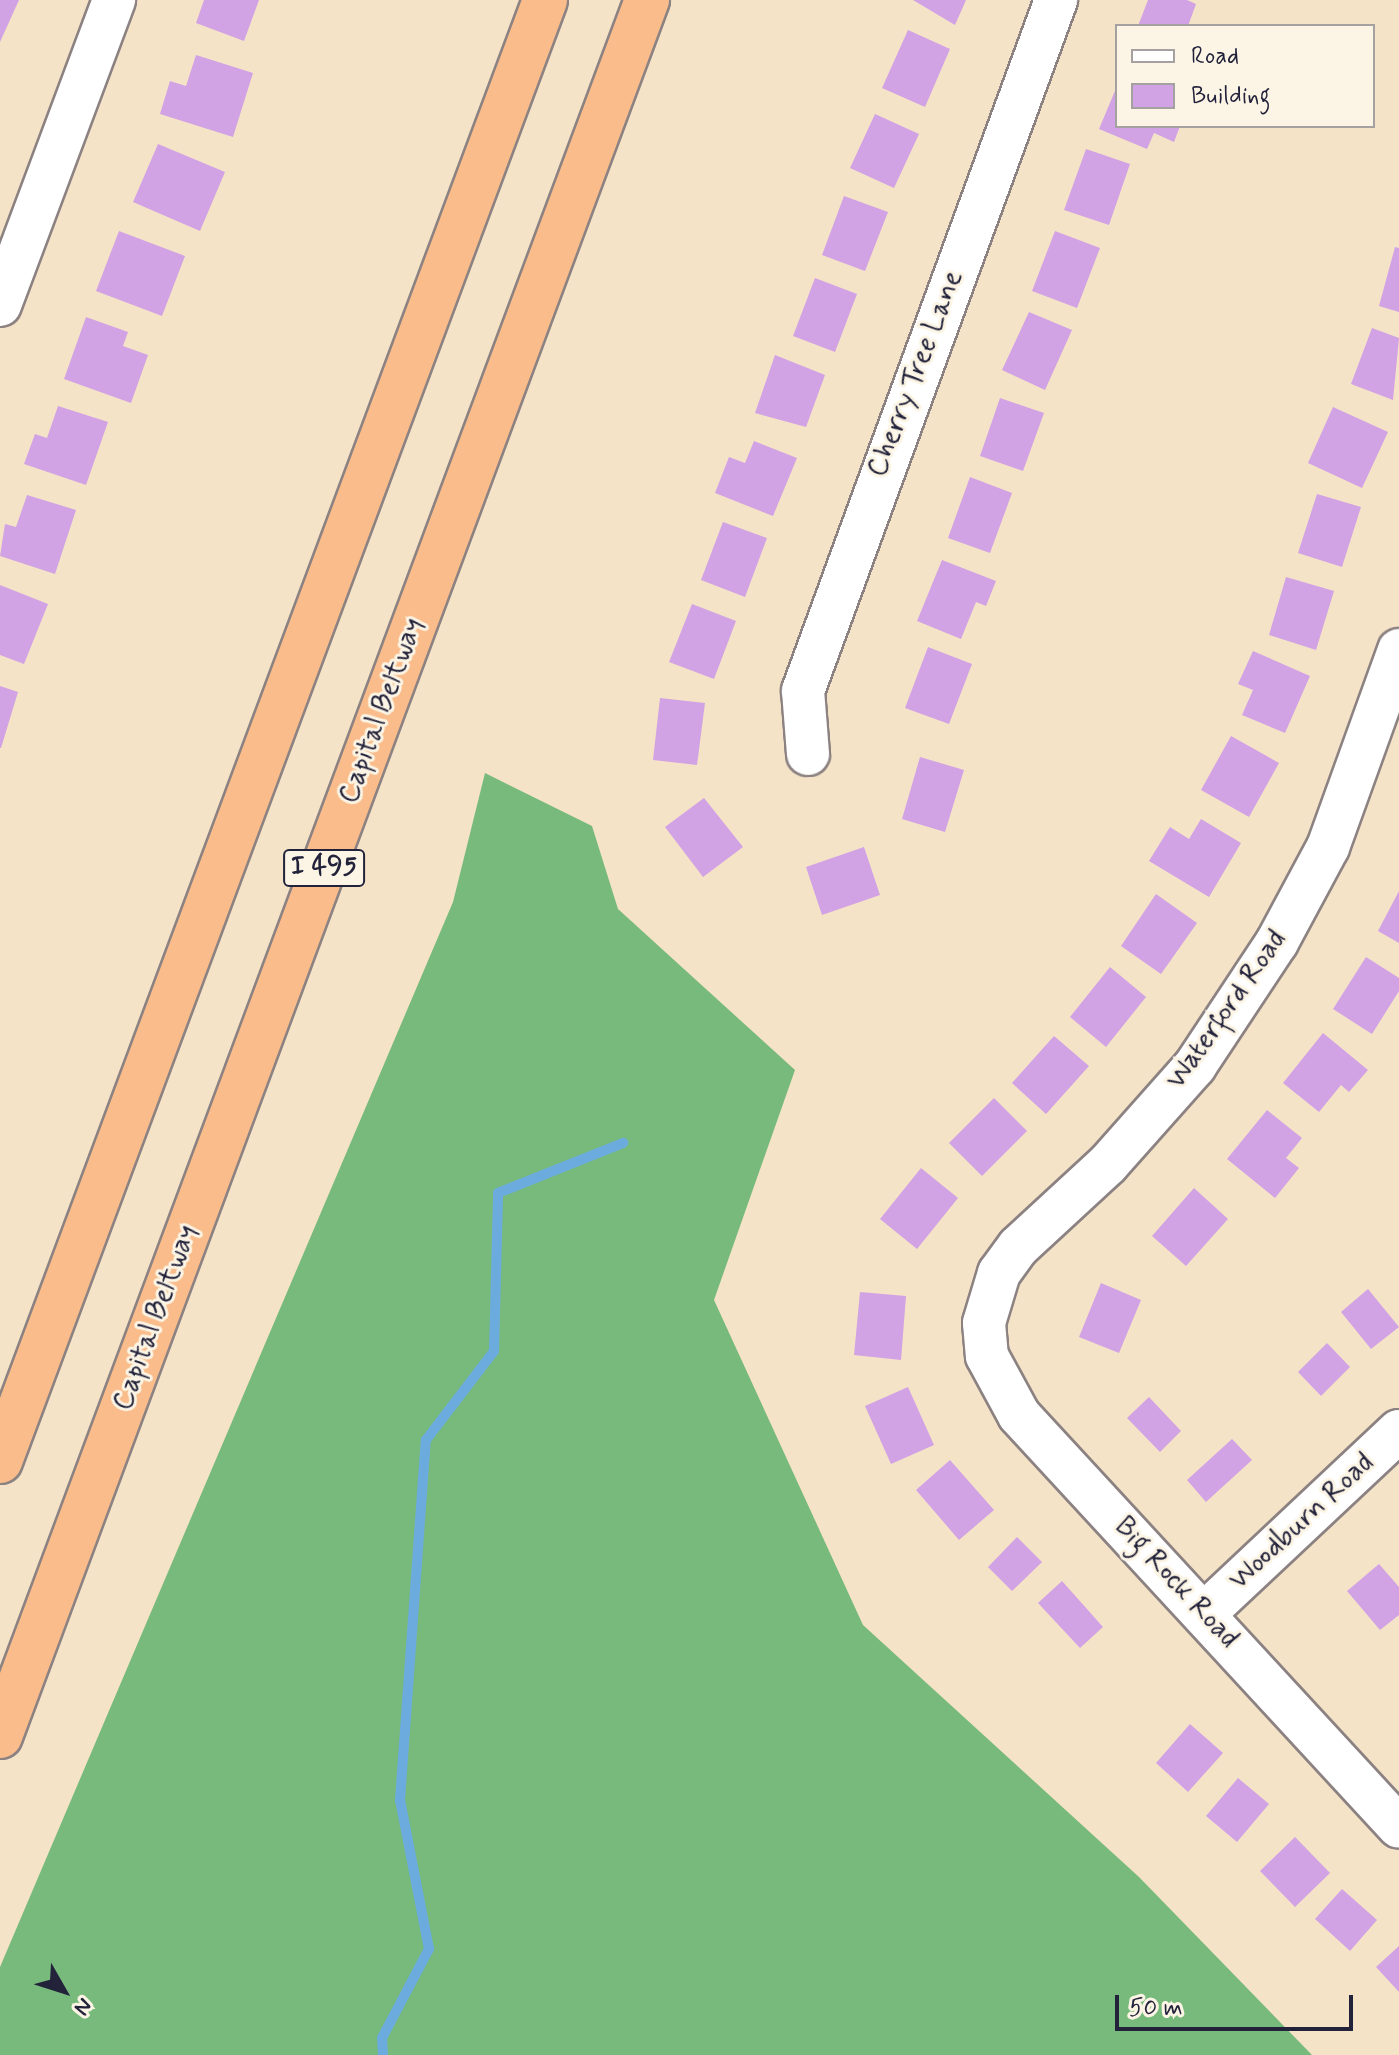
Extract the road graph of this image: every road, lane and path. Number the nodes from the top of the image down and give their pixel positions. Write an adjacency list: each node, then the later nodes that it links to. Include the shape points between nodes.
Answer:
1 (114, 0): 5 (street)
2 (545, 0): 10 (highway)
3 (647, 0): 12 (highway, Capital Beltway / I 495)
4 (1056, 0): 7 (street, Cherry Tree Lane, via 803,691)
5 (0, 305)
6 (1399, 650): 8 (street, Waterford Road, via 1328,847 1277,942 1195,1066 1108,1164 1018,1247 999,1273)
7 (808, 754)
8 (984, 1323): 11 (street, Big Rock Road, via 987,1356 1019,1415)
9 (1399, 1431): 11 (street, Woodburn Road)
10 (0, 1461)
11 (1205, 1613): 13 (street, Big Rock Road)
12 (0, 1736)
13 (1399, 1827)

